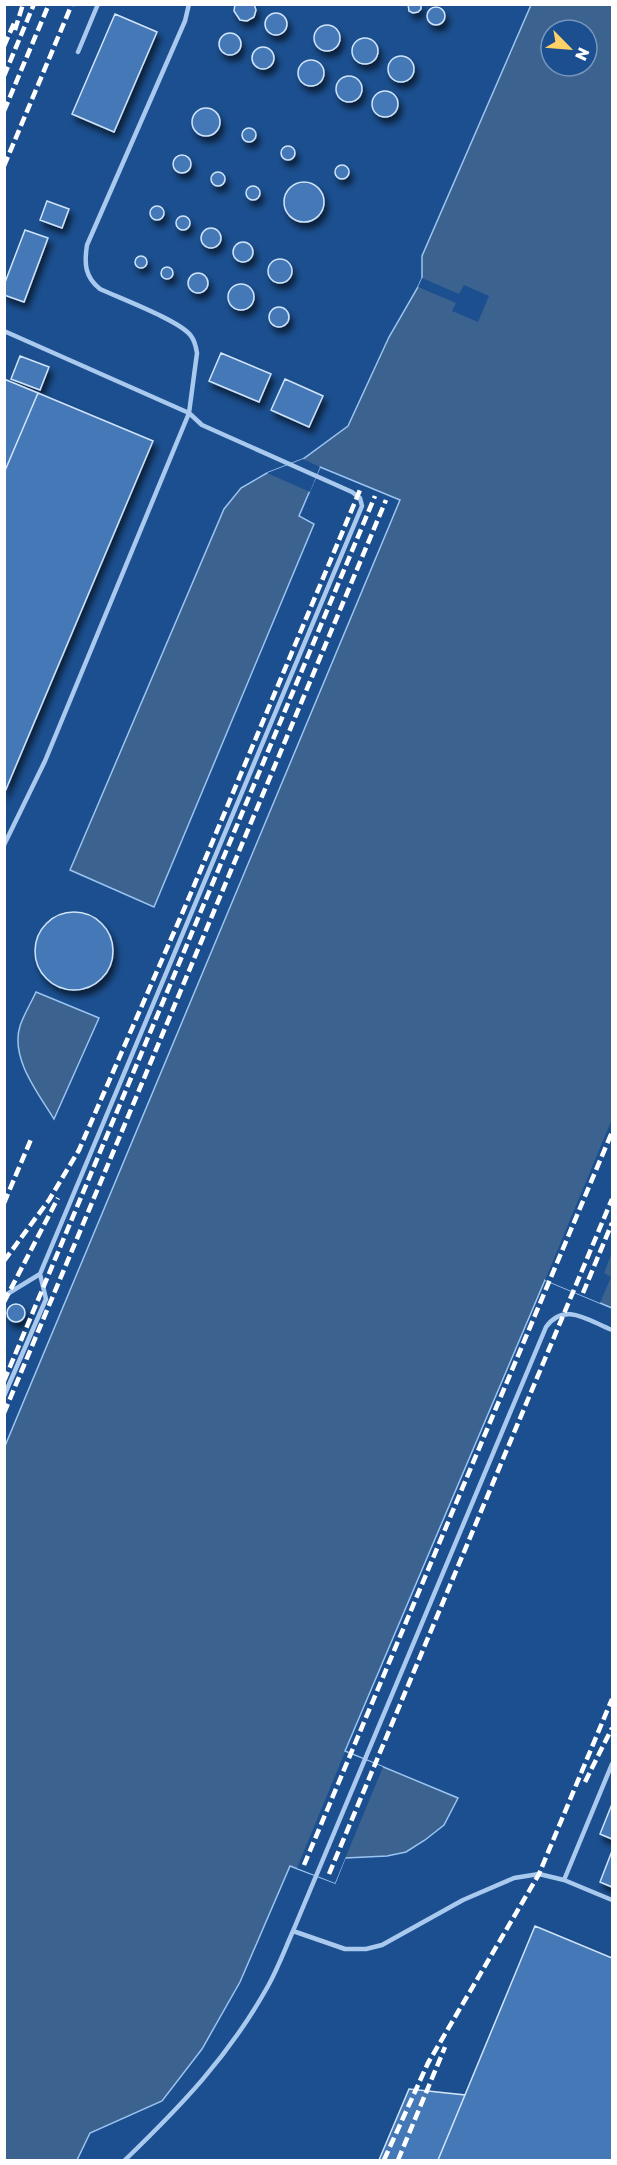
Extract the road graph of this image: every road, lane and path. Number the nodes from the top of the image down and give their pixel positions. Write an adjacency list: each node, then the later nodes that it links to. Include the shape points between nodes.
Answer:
1 (98, 4): 3 (lane)
2 (189, 4): 5 (lane, via 87,245 85,259 91,282 100,289 178,325 192,336 197,353)
3 (78, 52)
4 (4, 332): 5 (lane)
5 (189, 413): 6 (lane, via 45,760); 7 (lane, via 202,425 352,492 360,498 362,506)
6 (4, 845)
7 (40, 1274): 8 (lane); 10 (lane, via 46,1299)
8 (4, 1296)
9 (612, 1330): 14 (lane, via 562,1312 546,1327)
10 (4, 1396)
11 (612, 1764): 12 (lane)
12 (564, 1880): 13 (lane); 14 (lane, via 539,1874 514,1878 463,1900 382,1945 366,1949 345,1949)
13 (612, 1900)
14 (293, 1931): 15 (lane, via 269,1984 216,2066)
15 (125, 2160)

